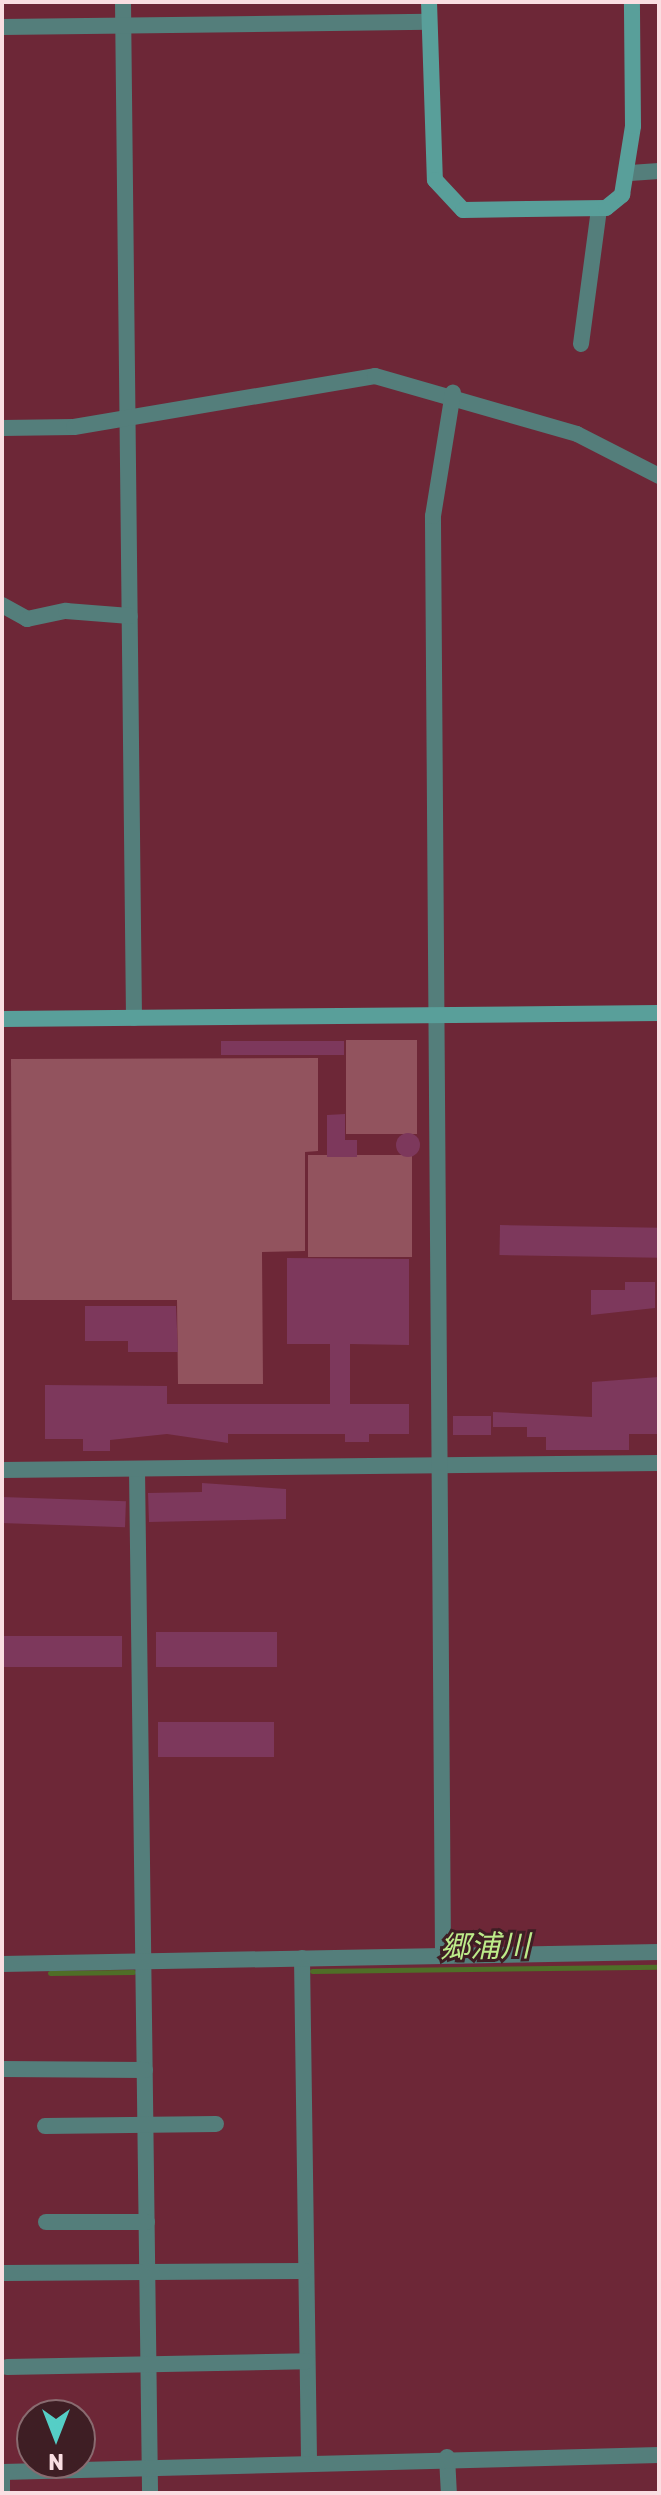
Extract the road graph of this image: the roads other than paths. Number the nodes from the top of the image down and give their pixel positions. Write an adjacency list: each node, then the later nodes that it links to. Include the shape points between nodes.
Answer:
1 (123, 2): 5 (street)
2 (429, 2): 4 (street)
3 (632, 2): 8 (street)
4 (429, 22): 5 (street); 9 (street, via 435,180 447,200 463,210)
5 (123, 26): 6 (street); 12 (street)
6 (2, 27)
7 (659, 171): 8 (street)
8 (630, 173): 9 (street, via 622,195)
9 (599, 209): 10 (street)
10 (581, 344)
11 (453, 393): 12 (street, via 375,376); 14 (street, via 577,434); 18 (street, via 433,516)
12 (131, 419): 13 (street); 16 (street)
13 (2, 428)
14 (659, 476)
15 (2, 605): 16 (street, via 27,619 66,611)
16 (130, 616): 19 (street)
17 (659, 1013): 18 (street)
18 (432, 1015): 19 (street); 22 (street)
19 (134, 1018): 20 (street)
20 (2, 1019)
21 (659, 1463): 22 (street)
22 (434, 1466): 23 (street); 26 (street)
23 (137, 1469): 24 (street); 28 (street)
24 (2, 1470)
25 (659, 1952): 26 (street)
26 (443, 1955): 27 (street)
27 (302, 1958): 28 (street); 38 (street)
28 (144, 1961): 29 (street); 31 (street)
29 (2, 1964)
30 (2, 2069): 31 (street)
31 (145, 2070): 33 (street)
32 (216, 2124): 33 (street)
33 (146, 2125): 34 (street); 36 (street)
34 (45, 2126)
35 (46, 2222): 36 (street)
36 (147, 2222): 37 (street)
37 (147, 2270): 38 (street); 39 (street); 41 (street)
38 (305, 2271): 40 (street)
39 (4, 2273)
40 (307, 2361): 41 (street); 45 (street)
41 (148, 2364): 42 (street); 46 (street)
42 (7, 2367)
43 (659, 2455): 44 (street)
44 (447, 2457): 45 (street); 50 (street)
45 (309, 2460): 46 (street)
46 (148, 2467): 47 (street); 49 (street)
47 (3, 2472): 48 (street)
48 (2, 2493)
49 (150, 2493)
50 (449, 2493)

